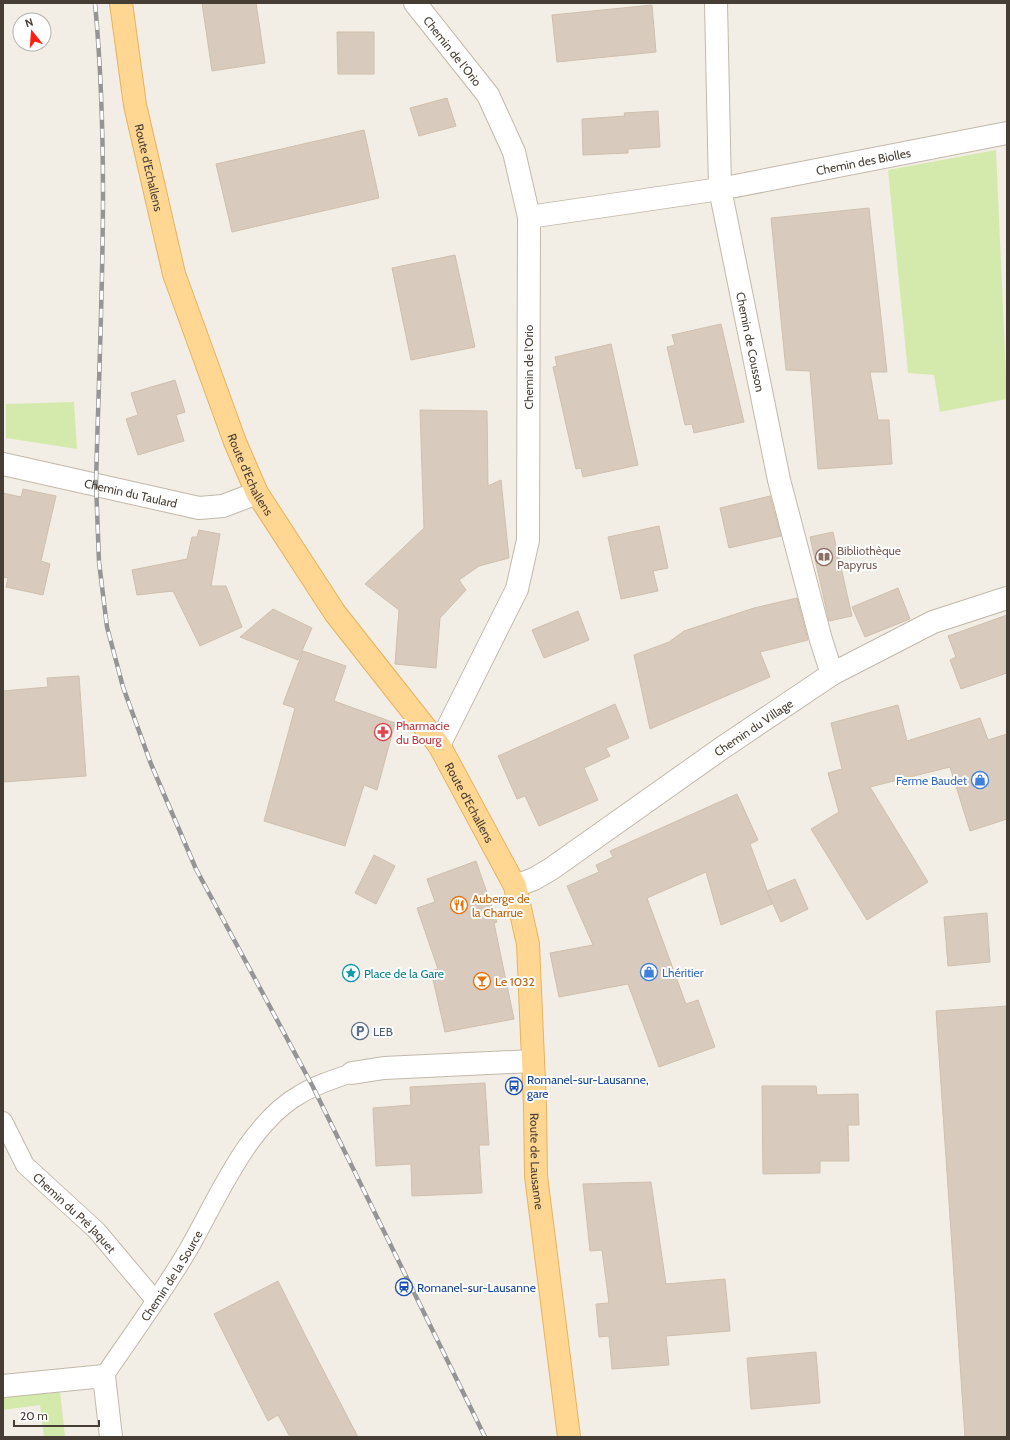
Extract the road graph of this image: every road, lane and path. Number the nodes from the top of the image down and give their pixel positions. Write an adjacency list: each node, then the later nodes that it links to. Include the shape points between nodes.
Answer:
1 (121, 3): 8 (main road, Route d'Echallens, via 134,105 174,274 235,442)
2 (415, 3): 6 (street, Chemin de l'Orio, via 488,95 514,152)
3 (716, 3): 5 (street, Chemin de Cousson)
4 (1007, 133): 5 (street, Chemin des Biolles)
5 (720, 189): 6 (street, Chemin des Biolles); 10 (street, Chemin de Cousson, via 779,480 820,640)
6 (529, 217): 11 (street, Chemin de l'Orio, via 528,540 517,590)
7 (3, 464): 8 (street, Chemin du Taulard, via 199,508 224,506)
8 (258, 493): 11 (main road, Route d'Echallens, via 336,613)
9 (1007, 598): 10 (street, Chemin du Village, via 933,622)
10 (832, 674): 12 (street, Chemin du Village, via 551,869)
11 (440, 745): 12 (main road, Route d'Echallens)
12 (515, 886): 13 (main road, Route de Lausanne, via 528,944)
13 (533, 1061): 14 (street, via 384,1068); 20 (main road, Route de Lausanne, via 536,1176)
14 (352, 1073): 16 (street, Chemin de la Source, via 313,1087 274,1114 240,1156 187,1252)
15 (3, 1121): 16 (street, Chemin du Pré Jaquet, via 25,1165 96,1231)
16 (155, 1300): 17 (street, Chemin de la Source)
17 (104, 1376): 18 (street); 19 (street)
18 (3, 1386)
19 (111, 1437)
20 (569, 1437)

